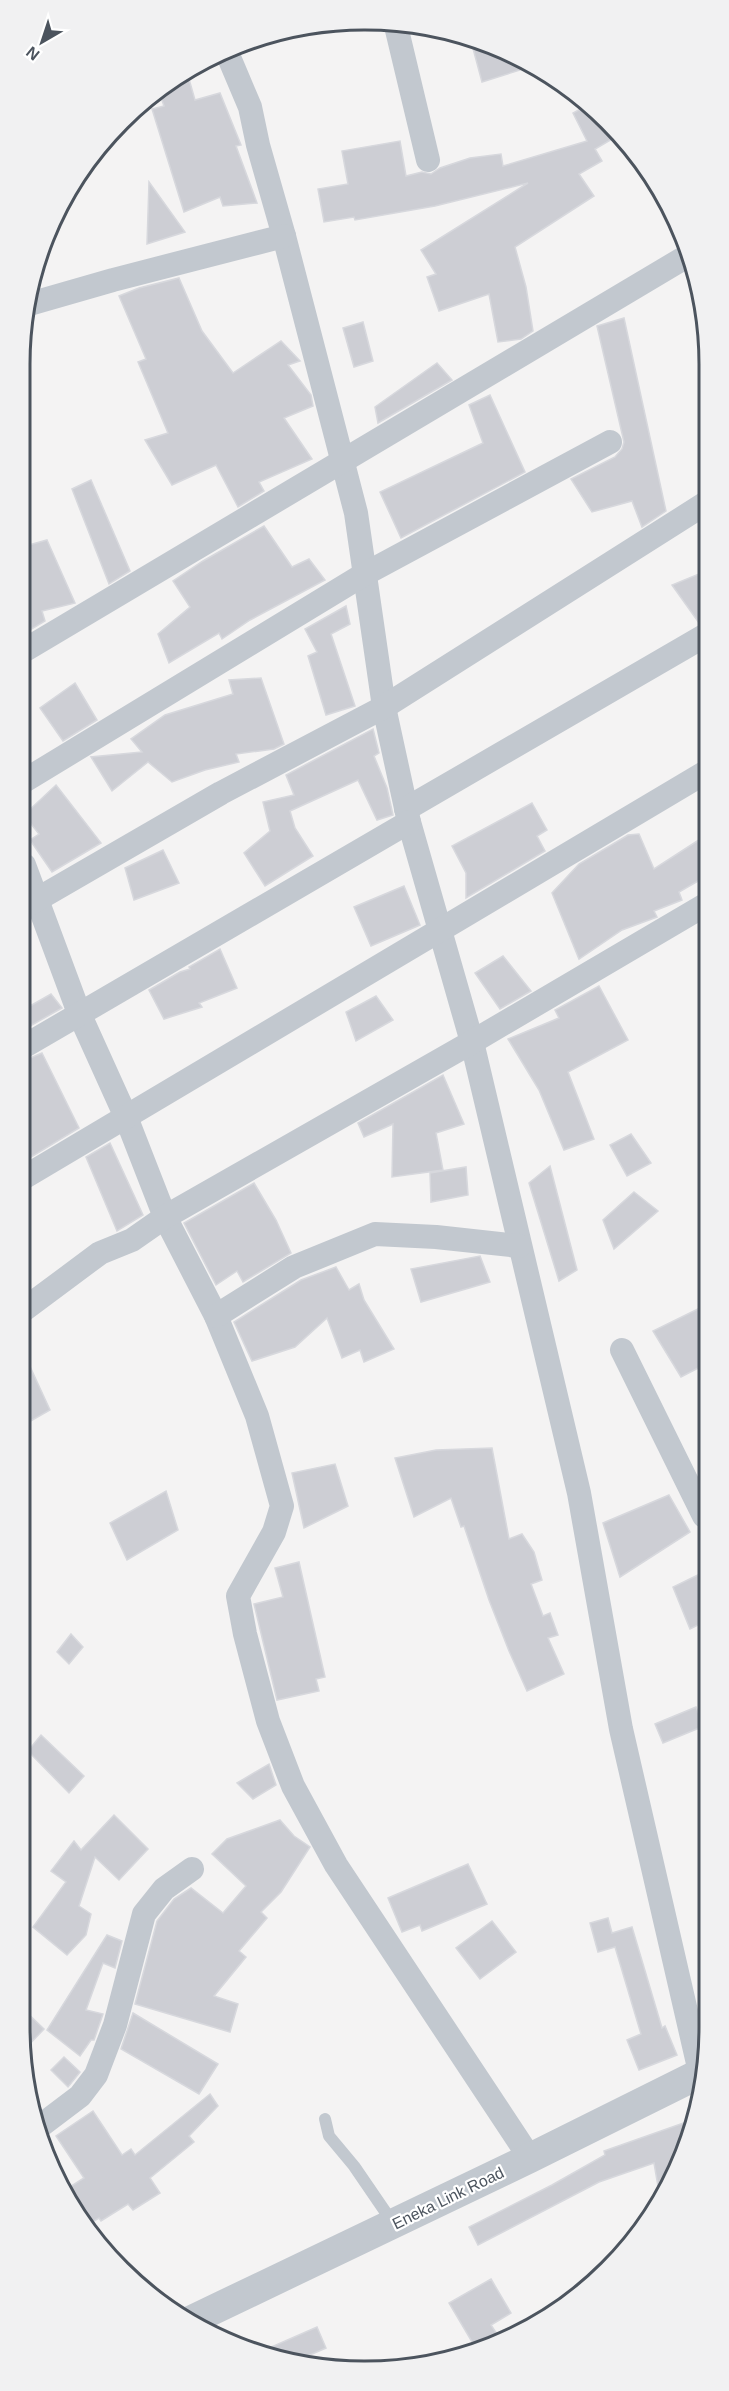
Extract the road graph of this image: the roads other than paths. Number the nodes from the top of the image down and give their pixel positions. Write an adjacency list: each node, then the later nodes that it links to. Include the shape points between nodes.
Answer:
1 (397, 32): 3 (street)
2 (229, 58): 4 (street, via 250,107)
3 (428, 160)
4 (284, 236): 6 (street); 8 (street)
5 (682, 259): 8 (street)
6 (36, 302)
7 (610, 442): 10 (street)
8 (342, 460): 10 (street, via 363,549); 12 (street)
9 (699, 507): 13 (street)
10 (363, 575): 13 (street); 15 (street)
11 (699, 639): 16 (street)
12 (30, 647)
13 (384, 707): 16 (street); 17 (street, via 221,793)
14 (699, 776): 19 (street)
15 (30, 777)
16 (407, 815): 19 (street); 20 (street)
17 (30, 903): 20 (street)
18 (699, 909): 21 (street)
19 (439, 929): 21 (street); 23 (street)
20 (79, 1013): 22 (street); 23 (street)
21 (472, 1042): 25 (street); 26 (street)
22 (30, 1043)
23 (126, 1117): 24 (street); 25 (street)
24 (30, 1174)
25 (165, 1217): 27 (street, via 132,1240 100,1253); 28 (street)
26 (519, 1246): 28 (street, via 436,1236 375,1234 294,1268); 32 (street, via 579,1493 621,1729)
27 (30, 1305)
28 (216, 1316): 36 (street, via 257,1416 282,1506 274,1532 238,1596 268,1721 293,1785 336,1865)
29 (622, 1350): 30 (street)
30 (699, 1506)
31 (192, 1869): 35 (street, via 164,1889 144,1914 118,2013 96,2075 80,2096)
32 (697, 2056)
33 (695, 2080): 36 (street, Eneka Link Road)
34 (325, 2119): 37 (lane, via 329,2136)
35 (44, 2123)
36 (530, 2158): 37 (street, Eneka Link Road)
37 (394, 2224): 38 (street, Eneka Link Road)
38 (199, 2317)

